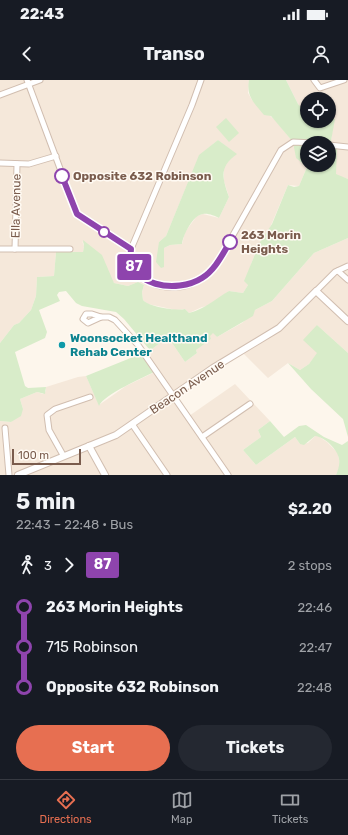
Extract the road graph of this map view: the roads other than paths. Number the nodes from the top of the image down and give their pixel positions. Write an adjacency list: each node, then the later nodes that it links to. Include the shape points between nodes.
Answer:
1 (40, 80): 5 (street)
2 (201, 80): 16 (street)
3 (314, 80): 4 (street, via 320,88)
4 (344, 80)
5 (28, 82): 6 (street); 10 (street)
6 (0, 95)
7 (300, 141): 16 (street, via 285,146 217,264 197,281 187,285 163,287 145,280 132,264)
8 (336, 146): 9 (street)
9 (348, 147)
10 (56, 156): 12 (street, via 37,162); 16 (street, via 77,214)
11 (0, 163): 12 (street)
12 (17, 164): 14 (street, Ella Avenue)
13 (0, 249): 14 (street)
14 (15, 249): 15 (street)
15 (70, 249)
16 (131, 249)
17 (348, 266): 18 (street, Beacon Avenue)
18 (338, 271): 19 (street); 20 (street, Beacon Avenue)
19 (348, 280)
20 (316, 291): 22 (street); 23 (street, Beacon Avenue, via 279,328)
21 (101, 318): 23 (street, via 109,317 115,320 143,351)
22 (348, 321)
23 (174, 395): 26 (street, Beacon Avenue); 28 (street)
24 (90, 397): 30 (street, via 55,409 47,415 49,430)
25 (250, 404): 28 (street)
26 (132, 424): 29 (street, Beacon Avenue, via 113,437); 34 (street)
27 (5, 428): 31 (street)
28 (202, 437): 35 (street)
29 (89, 446): 30 (street, Beacon Avenue); 33 (street)
30 (63, 455): 32 (street, Beacon Avenue)
31 (9, 475)
32 (18, 475)
33 (105, 475)
34 (167, 475)
35 (228, 475)

